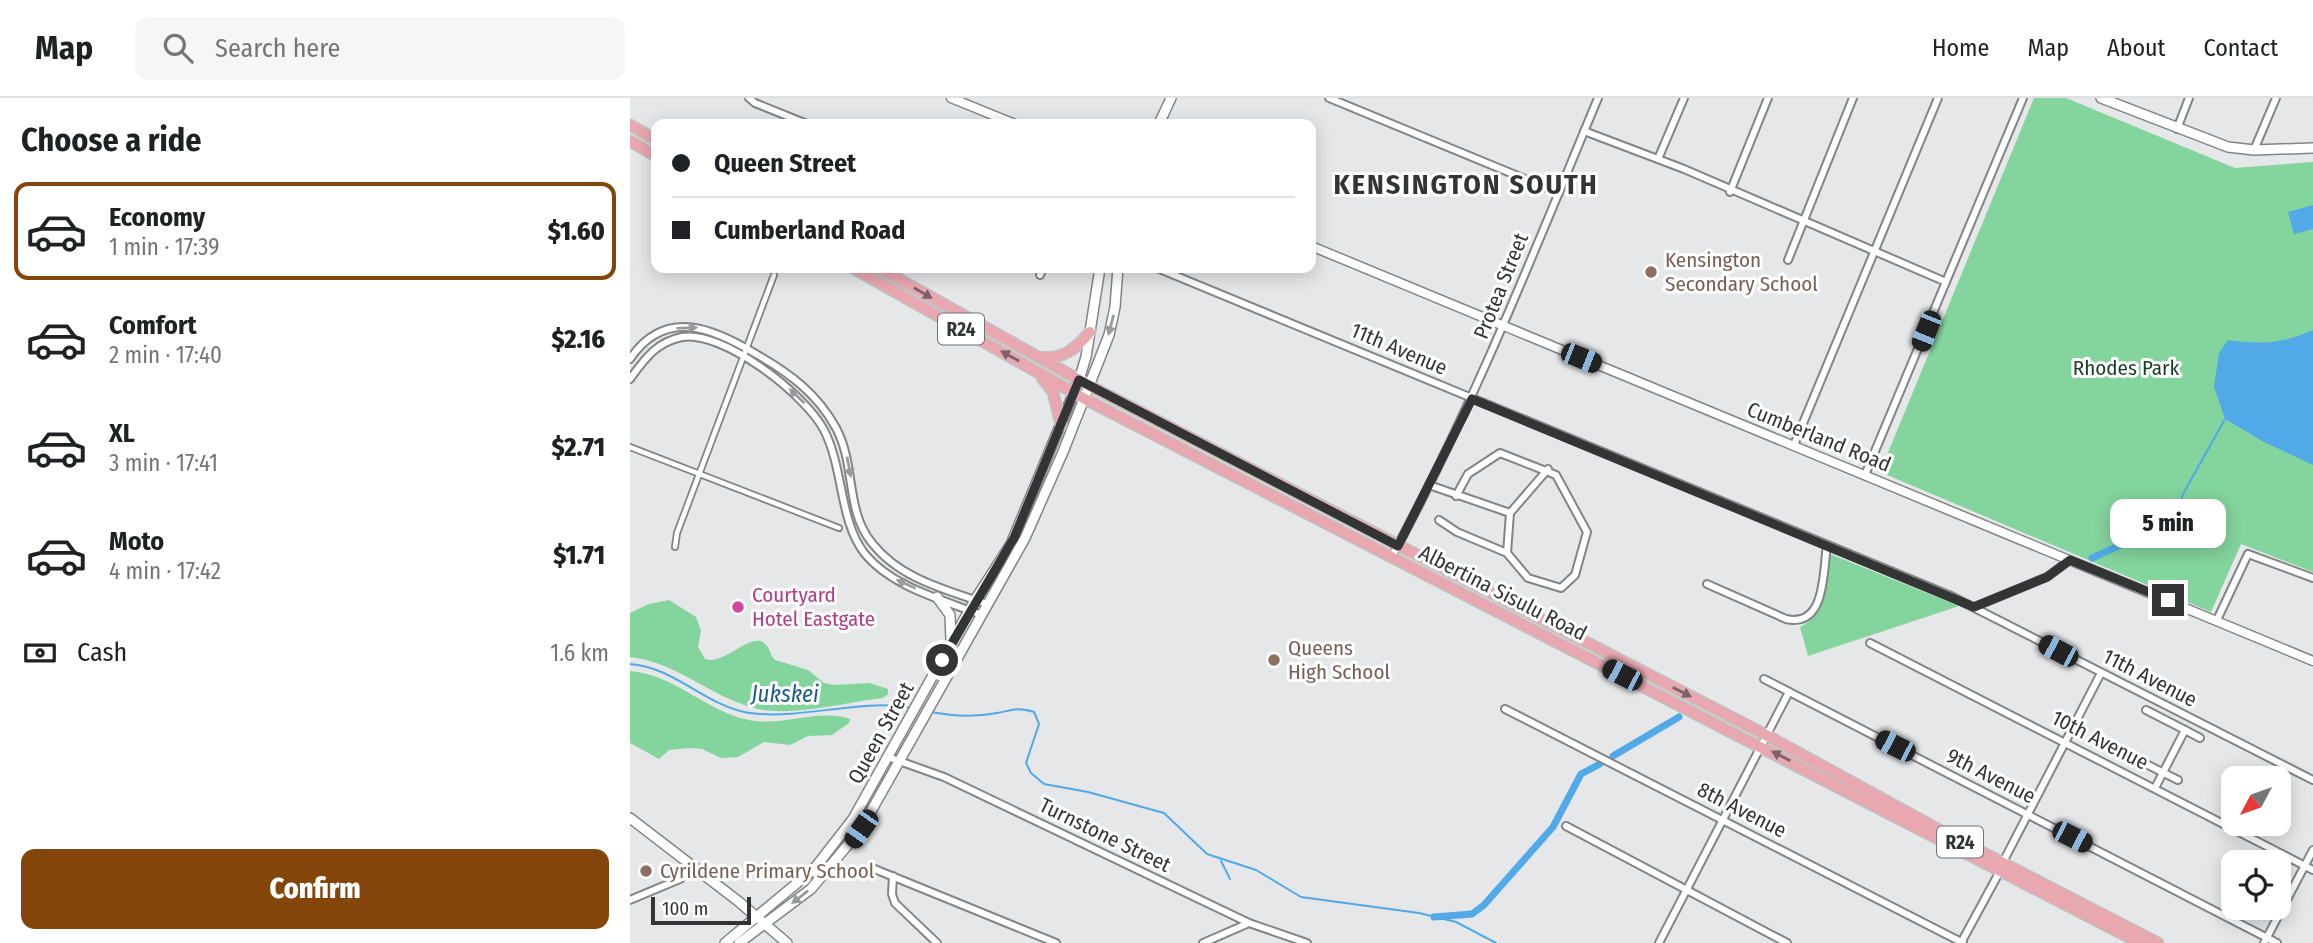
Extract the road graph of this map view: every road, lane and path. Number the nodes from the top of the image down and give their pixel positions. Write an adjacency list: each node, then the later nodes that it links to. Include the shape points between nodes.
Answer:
1 (749, 98): 14 (street)
2 (951, 98): 15 (street)
3 (1171, 98): 16 (main road)
4 (1329, 98): 27 (street)
5 (1598, 98): 19 (street, Protea Street)
6 (1684, 98): 25 (street)
7 (1768, 98): 26 (street)
8 (1853, 98): 28 (street)
9 (1938, 98): 30 (street)
10 (2023, 98): 38 (street)
11 (2103, 98): 18 (main road)
12 (2189, 98): 18 (street)
13 (2276, 98): 23 (street)
14 (796, 119)
15 (1003, 119)
16 (1161, 119)
17 (630, 125): 20 (main road)
18 (2177, 129): 23 (main road, via 2228,148)
19 (1584, 131): 25 (street); 27 (street, Protea Street)
20 (651, 137)
21 (630, 141): 24 (main road)
22 (2313, 148): 23 (main road)
23 (2254, 150)
24 (651, 153)
25 (1658, 159): 26 (street)
26 (1730, 192): 28 (street)
27 (1559, 193): 39 (street, Protea Street)
28 (1802, 222): 30 (street); 31 (street)
29 (1316, 248): 39 (street, Cumberland Road)
30 (1875, 251): 38 (street); 55 (street)
31 (1788, 260)
32 (862, 273): 47 (main road, Albertina Sisulu Road / R24, one-way to 32)
33 (888, 273): 42 (main road, Albertina Sisulu Road / R24, one-way to 42)
34 (1099, 273): 40 (main road, Queen Street)
35 (1118, 273): 50 (main road, Queen Street, one-way to 50, via 1114,318)
36 (1169, 273): 53 (street, 11th Avenue)
37 (774, 275): 41 (street)
38 (1946, 282): 59 (street)
39 (1503, 327): 53 (street, Protea Street); 55 (street, Cumberland Road)
40 (1090, 332): 42 (main road, via 1063,355); 49 (main road, Queen Street)
41 (747, 348): 43 (street); 44 (street); 45 (street, one-way to 41, via 649,339 679,327 713,330)
42 (1034, 356): 49 (main road, Albertina Sisulu Road / R24)
43 (743, 358): 46 (street); 48 (street, via 708,340 682,337 650,352); 58 (street)
44 (763, 358): 46 (street); 74 (street, one-way to 74, via 811,394 837,430 850,465 858,520 873,545 905,572)
45 (630, 359)
46 (758, 367): 73 (street, one-way to 46, via 893,578 865,554 853,534 840,470 821,424 794,393)
47 (1035, 370): 51 (main road, Albertina Sisulu Road / R24); 54 (main road, via 1053,392)
48 (630, 379)
49 (1079, 380): 50 (main road, Albertina Sisulu Road / R24); 51 (main road, Queen Street)
50 (1090, 386): 52 (main road, Queen Street); 66 (main road, Albertina Sisulu Road / R24)
51 (1074, 394): 52 (main road, Albertina Sisulu Road / R24); 54 (main road, Queen Street)
52 (1085, 399): 69 (main road, Albertina Sisulu Road / R24); 75 (main road, Queen Street, via 1035,518)
53 (1472, 399): 60 (street, Protea Street); 65 (street, 11th Avenue)
54 (1061, 425): 74 (main road, Queen Street, via 1014,538)
55 (1794, 446): 59 (street, Cumberland Road)
56 (630, 447): 58 (street)
57 (1548, 469): 61 (street, via 1496,454 1468,474); 62 (street); 68 (street, via 1567,492 1587,532 1575,575 1561,588 1541,584 1524,576)
58 (699, 474): 64 (street); 67 (street)
59 (1866, 475): 70 (street, Cumberland Road)
60 (1429, 485): 61 (street); 66 (street, Protea Street)
61 (1456, 496): 62 (street)
62 (1510, 513): 68 (street)
63 (1439, 520): 68 (street)
64 (839, 528)
65 (1827, 545): 72 (street, via 1818,603 1800,621); 76 (street, 11th Avenue)
66 (1398, 546): 69 (street, Protea Street); 89 (main road, Albertina Sisulu Road / R24, one-way to 89)
67 (675, 547)
68 (1507, 553)
69 (1391, 558): 92 (main road, Albertina Sisulu Road / R24)
70 (2070, 560): 76 (street, via 2047,577); 79 (street, Cumberland Road)
71 (2313, 578): 79 (street, via 2248,554)
72 (1707, 584)
73 (937, 597): 77 (street); 81 (main road, via 950,615)
74 (975, 600): 75 (street); 77 (main road, Queen Street)
75 (987, 604): 78 (main road, Queen Street)
76 (1974, 607): 83 (street, 11th Avenue)
77 (969, 610): 78 (street); 81 (main road, Queen Street)
78 (982, 615): 95 (main road, Queen Street)
79 (2217, 620): 82 (street, Cumberland Road)
80 (1870, 643): 91 (street, 10th Avenue)
81 (950, 645): 94 (main road, Queen Street)
82 (2313, 661)
83 (2101, 673): 91 (street); 98 (street, 11th Avenue)
84 (1764, 679): 85 (street, 9th Avenue)
85 (1789, 692): 89 (street); 100 (street, 9th Avenue)
86 (1505, 709): 102 (street, 8th Avenue)
87 (2146, 710): 88 (street)
88 (2185, 730): 90 (street); 96 (street)
89 (1766, 735): 92 (street); 107 (main road, Albertina Sisulu Road / R24)
90 (2200, 738)
91 (2064, 742): 99 (street, 10th Avenue); 100 (street)
92 (1761, 745): 102 (street); 107 (main road, Albertina Sisulu Road / R24, one-way to 92)
93 (2124, 753): 96 (street)
94 (888, 757): 95 (street, Turnstone Street); 114 (main road, Queen Street, via 823,860)
95 (901, 759): 116 (main road, Queen Street, one-way to 116, via 843,854 811,889); 117 (street, Turnstone Street)
96 (2163, 773): 97 (street); 99 (street)
97 (2178, 780)
98 (2313, 780)
99 (2155, 788): 106 (street, 10th Avenue)
100 (2028, 814): 107 (street); 118 (street, 9th Avenue)
101 (630, 818): 105 (main road)
102 (1723, 820): 111 (street); 128 (street, 8th Avenue)
103 (1566, 826): 111 (street)
104 (2313, 850): 106 (street)
105 (690, 863): 112 (street, via 680,878); 113 (main road)
106 (2305, 866): 109 (street, 10th Avenue); 118 (street)
107 (2001, 867): 128 (street); 129 (main road, Albertina Sisulu Road / R24); 130 (main road, Albertina Sisulu Road / R24)
108 (872, 868): 110 (street)
109 (2313, 870)
110 (893, 876): 122 (street, via 895,903); 123 (street)
111 (1686, 890): 126 (street); 127 (street)
112 (630, 900)
113 (738, 901): 114 (main road, via 760,906); 115 (main road)
114 (775, 902): 115 (main road, Queen Street)
115 (757, 916): 116 (main road); 119 (main road, Queen Street)
116 (765, 923): 120 (main road, Queen Street); 121 (main road)
117 (1249, 923): 124 (street); 125 (street, Turnstone Street)
118 (2266, 940): 131 (street, 9th Avenue)
119 (725, 943)
120 (739, 943)
121 (787, 943)
122 (937, 943)
123 (1056, 943)
124 (1203, 943)
125 (1307, 943)
126 (1659, 943)
127 (1787, 943)
128 (1962, 943)
129 (2140, 943)
130 (2158, 943)
131 (2277, 943)

